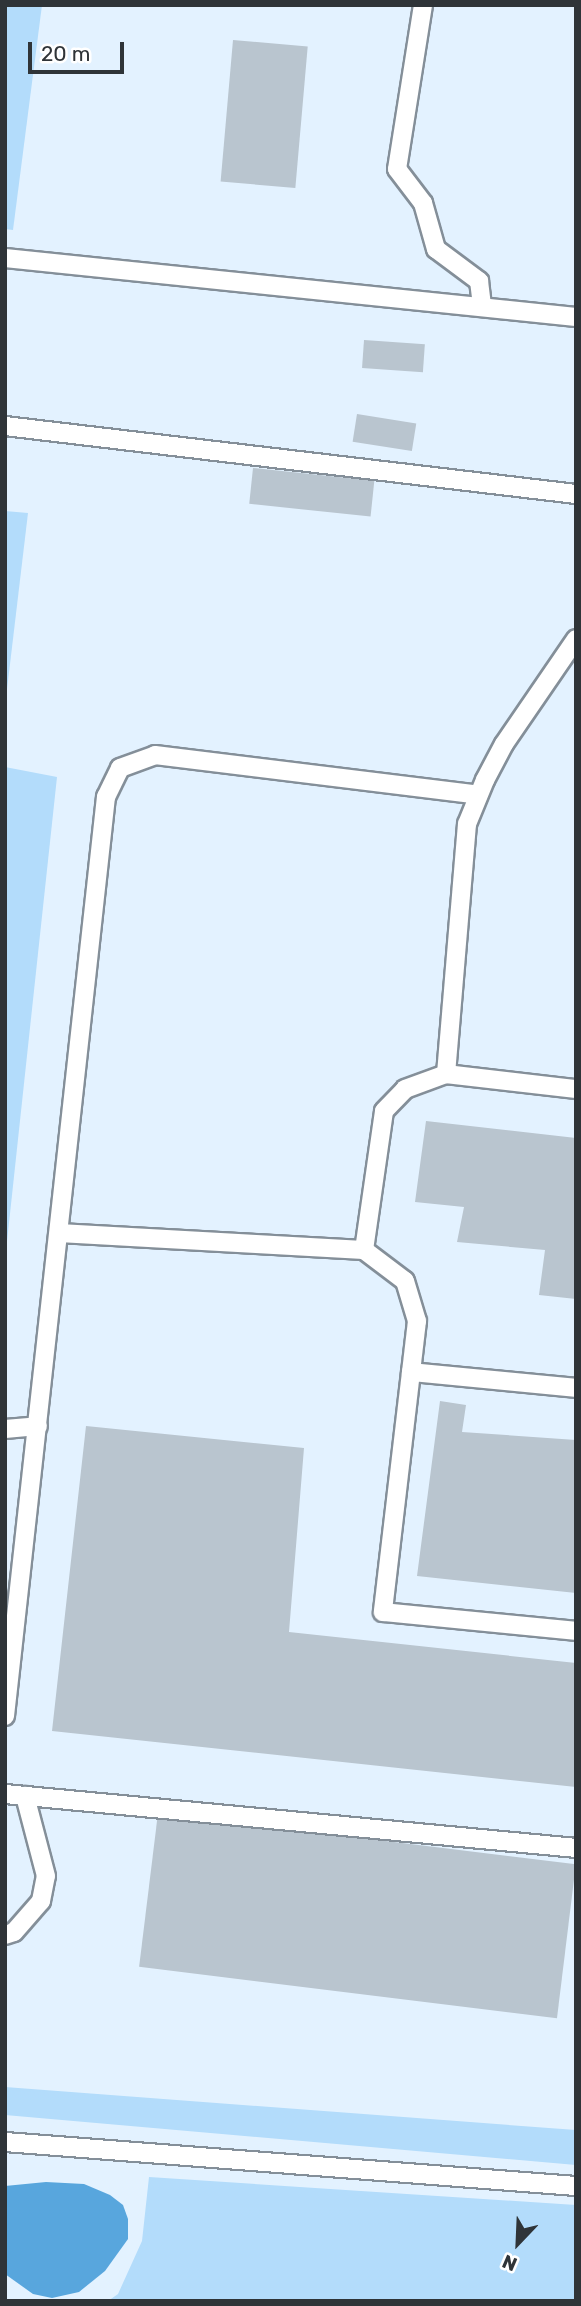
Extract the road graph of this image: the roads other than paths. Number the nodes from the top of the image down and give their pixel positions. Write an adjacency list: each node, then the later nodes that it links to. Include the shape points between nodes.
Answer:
1 (423, 5): 3 (lane, via 397,169 423,203 436,249 479,281)
2 (5, 258): 3 (lane)
3 (482, 307): 4 (lane)
4 (576, 317)
5 (5, 426): 6 (lane)
6 (576, 495)
7 (576, 639): 8 (lane, via 504,744)
8 (479, 795): 9 (lane, via 467,824); 11 (lane, via 155,755 120,768 106,796)
9 (446, 1074): 10 (lane); 12 (lane, via 405,1089 384,1111)
10 (576, 1089)
11 (59, 1233): 12 (lane); 15 (lane)
12 (364, 1250): 13 (lane, via 405,1281 417,1321)
13 (411, 1372): 14 (lane); 17 (lane, via 383,1612)
14 (576, 1388)
15 (38, 1426): 16 (lane); 18 (lane)
16 (5, 1429)
17 (576, 1630)
18 (5, 1717)
19 (5, 1794): 20 (lane)
20 (25, 1796): 21 (lane); 22 (lane, via 46,1875 41,1901 14,1932)
21 (576, 1848)
22 (5, 1935)
23 (5, 2142): 24 (lane)
24 (576, 2186)

